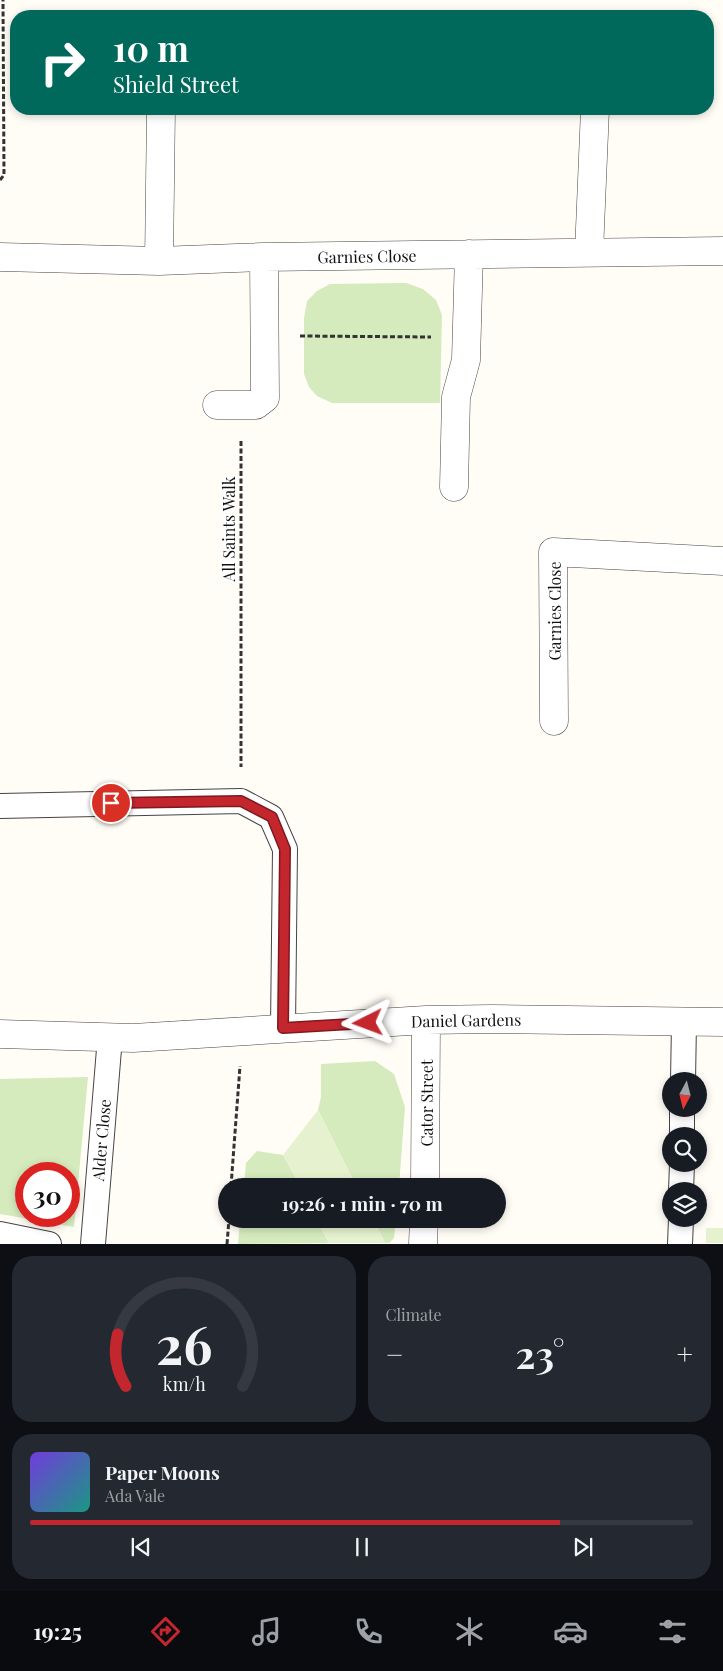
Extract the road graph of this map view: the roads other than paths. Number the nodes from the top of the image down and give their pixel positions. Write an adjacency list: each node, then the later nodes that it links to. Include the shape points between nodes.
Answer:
1 (161, 115): 8 (street)
2 (595, 115): 4 (street)
3 (723, 251): 4 (street, Garnies Close)
4 (589, 252): 5 (street, Garnies Close)
5 (469, 254): 7 (street, Garnies Close); 10 (street, via 466,360 456,397)
6 (0, 257): 8 (street, Garnies Close)
7 (264, 257): 8 (street, Garnies Close); 9 (street, via 265,398 256,405)
8 (159, 260)
9 (229, 405)
10 (454, 487)
11 (723, 561): 12 (street, Garnies Close, via 553,552)
12 (554, 721)
13 (0, 806): 17 (lane, via 241,801 272,817 285,849)
14 (426, 1020): 15 (street, Daniel Gardens); 17 (street, Daniel Gardens); 21 (street, Cator Street)
15 (684, 1022): 16 (street, Daniel Gardens); 20 (lane)
16 (723, 1022)
17 (283, 1028): 19 (street, Daniel Gardens, via 159,1037)
18 (0, 1034): 19 (street, Daniel Gardens)
19 (110, 1037): 26 (lane, Alder Close)
20 (683, 1072)
21 (425, 1178)
22 (681, 1227): 28 (lane)
23 (424, 1228): 27 (street)
24 (11, 1239): 25 (lane)
25 (49, 1244)
26 (93, 1244)
27 (423, 1244)
28 (680, 1244)

